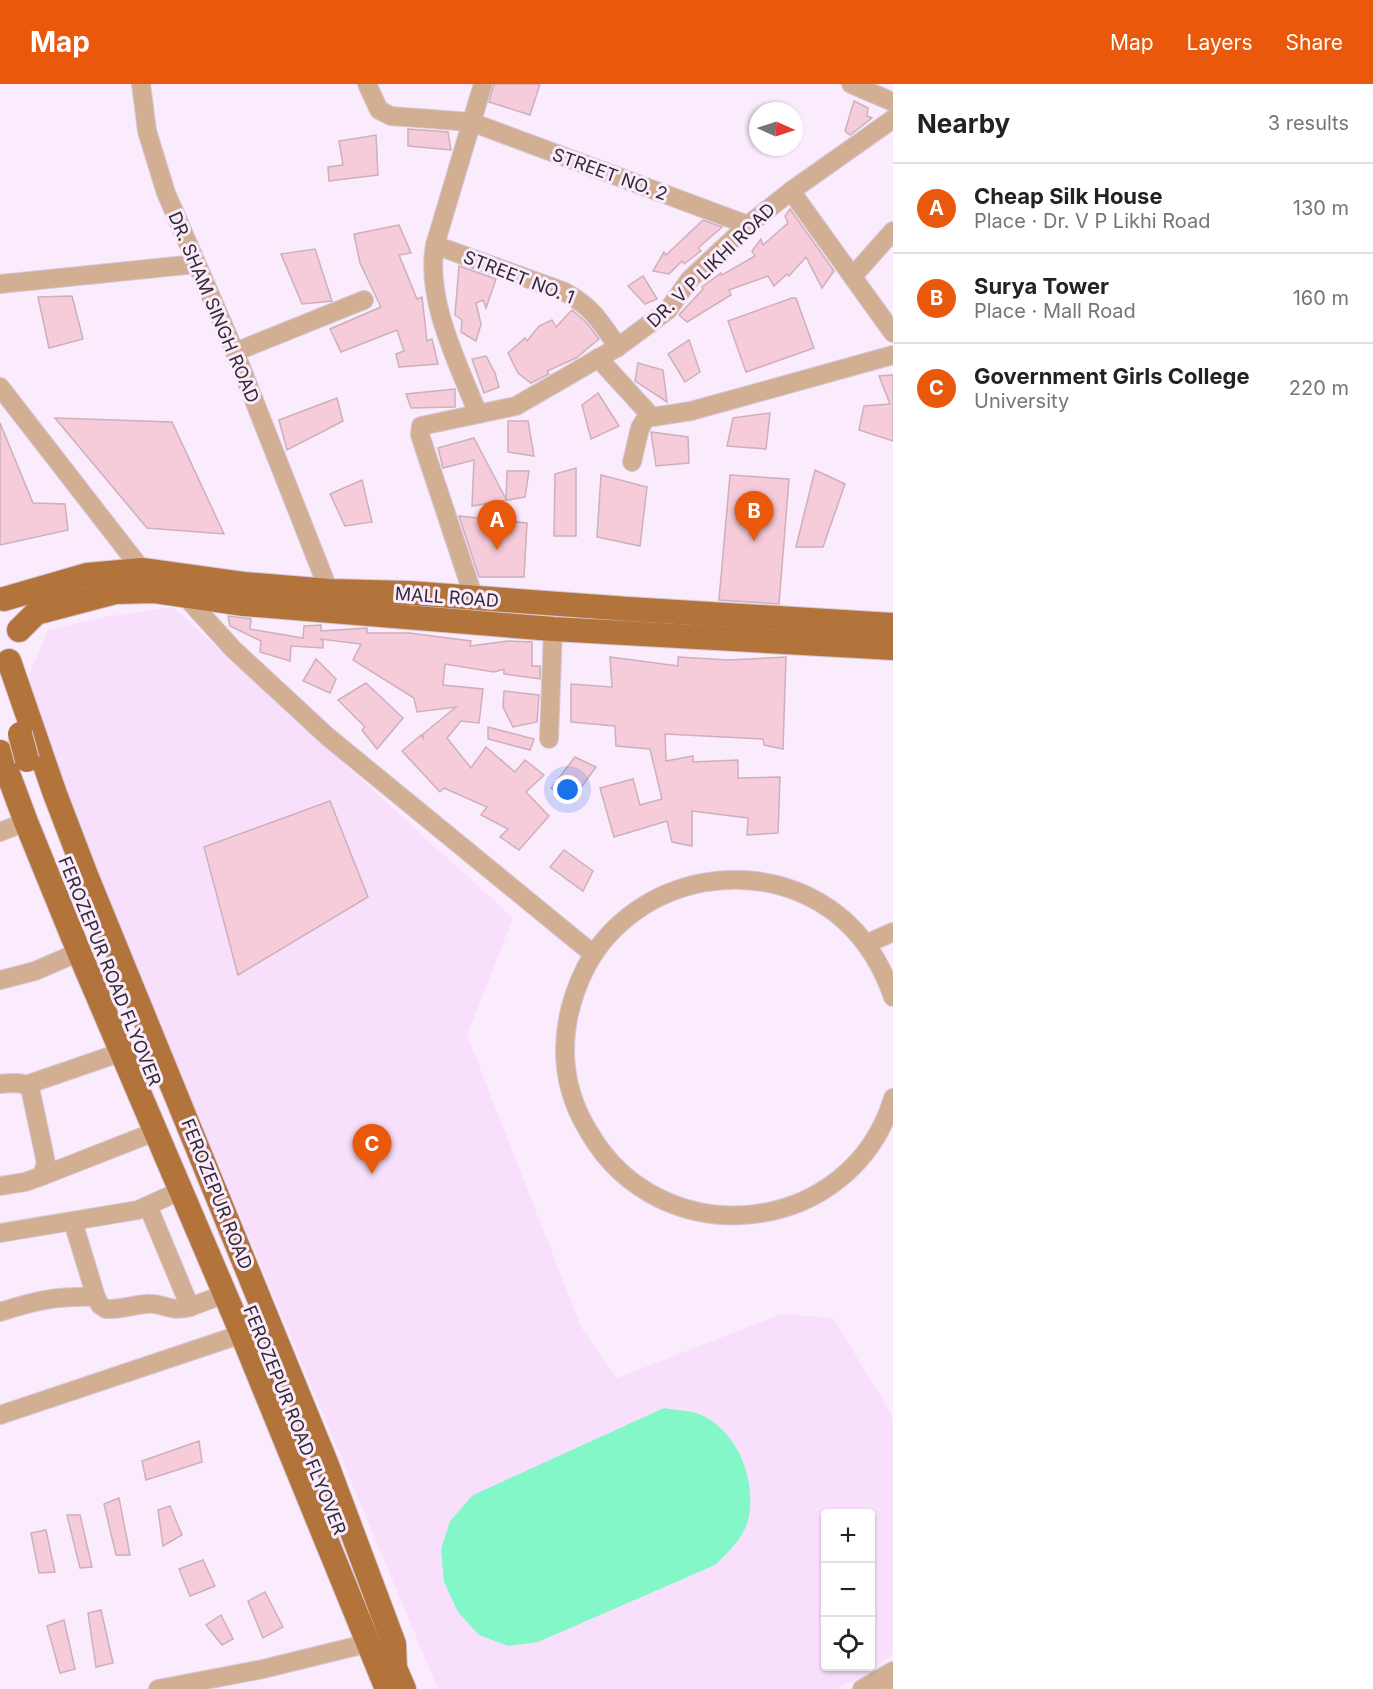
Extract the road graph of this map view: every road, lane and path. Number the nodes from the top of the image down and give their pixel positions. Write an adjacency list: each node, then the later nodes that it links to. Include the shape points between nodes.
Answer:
1 (141, 84): 12 (street, DR. SHAM SINGH ROAD, via 152,152)
2 (367, 84): 7 (street, STREET NO. 2, via 379,110 391,116)
3 (483, 84): 7 (street)
4 (851, 84): 5 (street)
5 (893, 102)
6 (893, 119): 8 (street, DR. V P LIKHI ROAD)
7 (471, 122): 9 (street, STREET NO. 2); 11 (street)
8 (791, 191): 9 (street, DR. V P LIKHI ROAD); 13 (street)
9 (748, 225): 17 (street, DR. V P LIKHI ROAD, via 690,279 659,319)
10 (890, 240): 13 (street)
11 (435, 245): 17 (street, STREET NO. 1, via 565,292 594,312); 22 (street, via 432,280)
12 (196, 264): 14 (street); 18 (street, DR. SHAM SINGH ROAD)
13 (853, 276): 16 (street)
14 (0, 284)
15 (364, 300): 18 (street)
16 (893, 333)
17 (618, 347): 20 (street, DR. V P LIKHI ROAD)
18 (236, 352): 26 (street, DR. SHAM SINGH ROAD)
19 (893, 355): 23 (street, via 691,411)
20 (598, 358): 22 (street, DR. V P LIKHI ROAD, via 524,403); 23 (street)
21 (0, 387): 25 (street)
22 (478, 414): 29 (street, DR. V P LIKHI ROAD, via 425,424 419,430)
23 (652, 417): 24 (street, via 643,421)
24 (632, 462)
25 (142, 570): 26 (main road, MALL ROAD); 28 (main road, MALL ROAD, via 87,575)
26 (329, 591): 29 (main road, MALL ROAD)
27 (184, 595): 31 (main road, MALL ROAD, via 244,604); 32 (main road, MALL ROAD, via 116,592 36,613); 43 (street, via 232,649 328,737)
28 (2, 597): 32 (main road, via 15,615)
29 (474, 598): 30 (main road, MALL ROAD)
30 (893, 625)
31 (553, 629): 33 (main road, MALL ROAD); 35 (street)
32 (18, 630): 34 (main road, via 17,643)
33 (893, 648)
34 (3, 667): 36 (main road, FEROZEPUR ROAD FLYOVER); 36 (main road, via 22,700)
35 (549, 739)
36 (28, 746): 37 (main road); 63 (main road, FEROZEPUR ROAD FLYOVER, via 57,842 282,1386)
37 (1, 754): 38 (main road)
38 (26, 822): 39 (street); 42 (main road)
39 (0, 832)
40 (893, 932): 41 (street)
41 (866, 944): 43 (street, via 845,921 790,888 759,880 727,879 696,883 666,893 621,922); 45 (street, via 885,974)
42 (79, 952): 44 (street, via 35,971); 46 (main road)
43 (593, 954): 49 (street, via 577,984 568,1017 565,1051 569,1084 580,1117 597,1148 621,1174 650,1195 683,1209 717,1216 753,1216 788,1208 820,1193 848,1171 871,1144)
44 (0, 980)
45 (893, 997)
46 (122, 1052): 48 (street); 50 (main road)
47 (0, 1084): 48 (street)
48 (26, 1085): 51 (street, via 32,1095 46,1163)
49 (893, 1098)
50 (157, 1131): 51 (street); 53 (main road)
51 (42, 1176): 52 (street)
52 (0, 1186)
53 (182, 1190): 54 (street); 57 (main road)
54 (148, 1206): 55 (street); 59 (street)
55 (73, 1222): 56 (street); 58 (street)
56 (0, 1233)
57 (225, 1294): 59 (street); 61 (main road)
58 (96, 1297): 59 (street, via 106,1310 152,1304 174,1310); 60 (street, via 49,1298)
59 (190, 1307)
60 (0, 1312)
61 (242, 1334): 62 (street); 63 (main road)
62 (0, 1415)
63 (388, 1667): 65 (street, via 263,1669)
64 (893, 1671): 66 (street)
65 (158, 1689)
66 (861, 1689)

